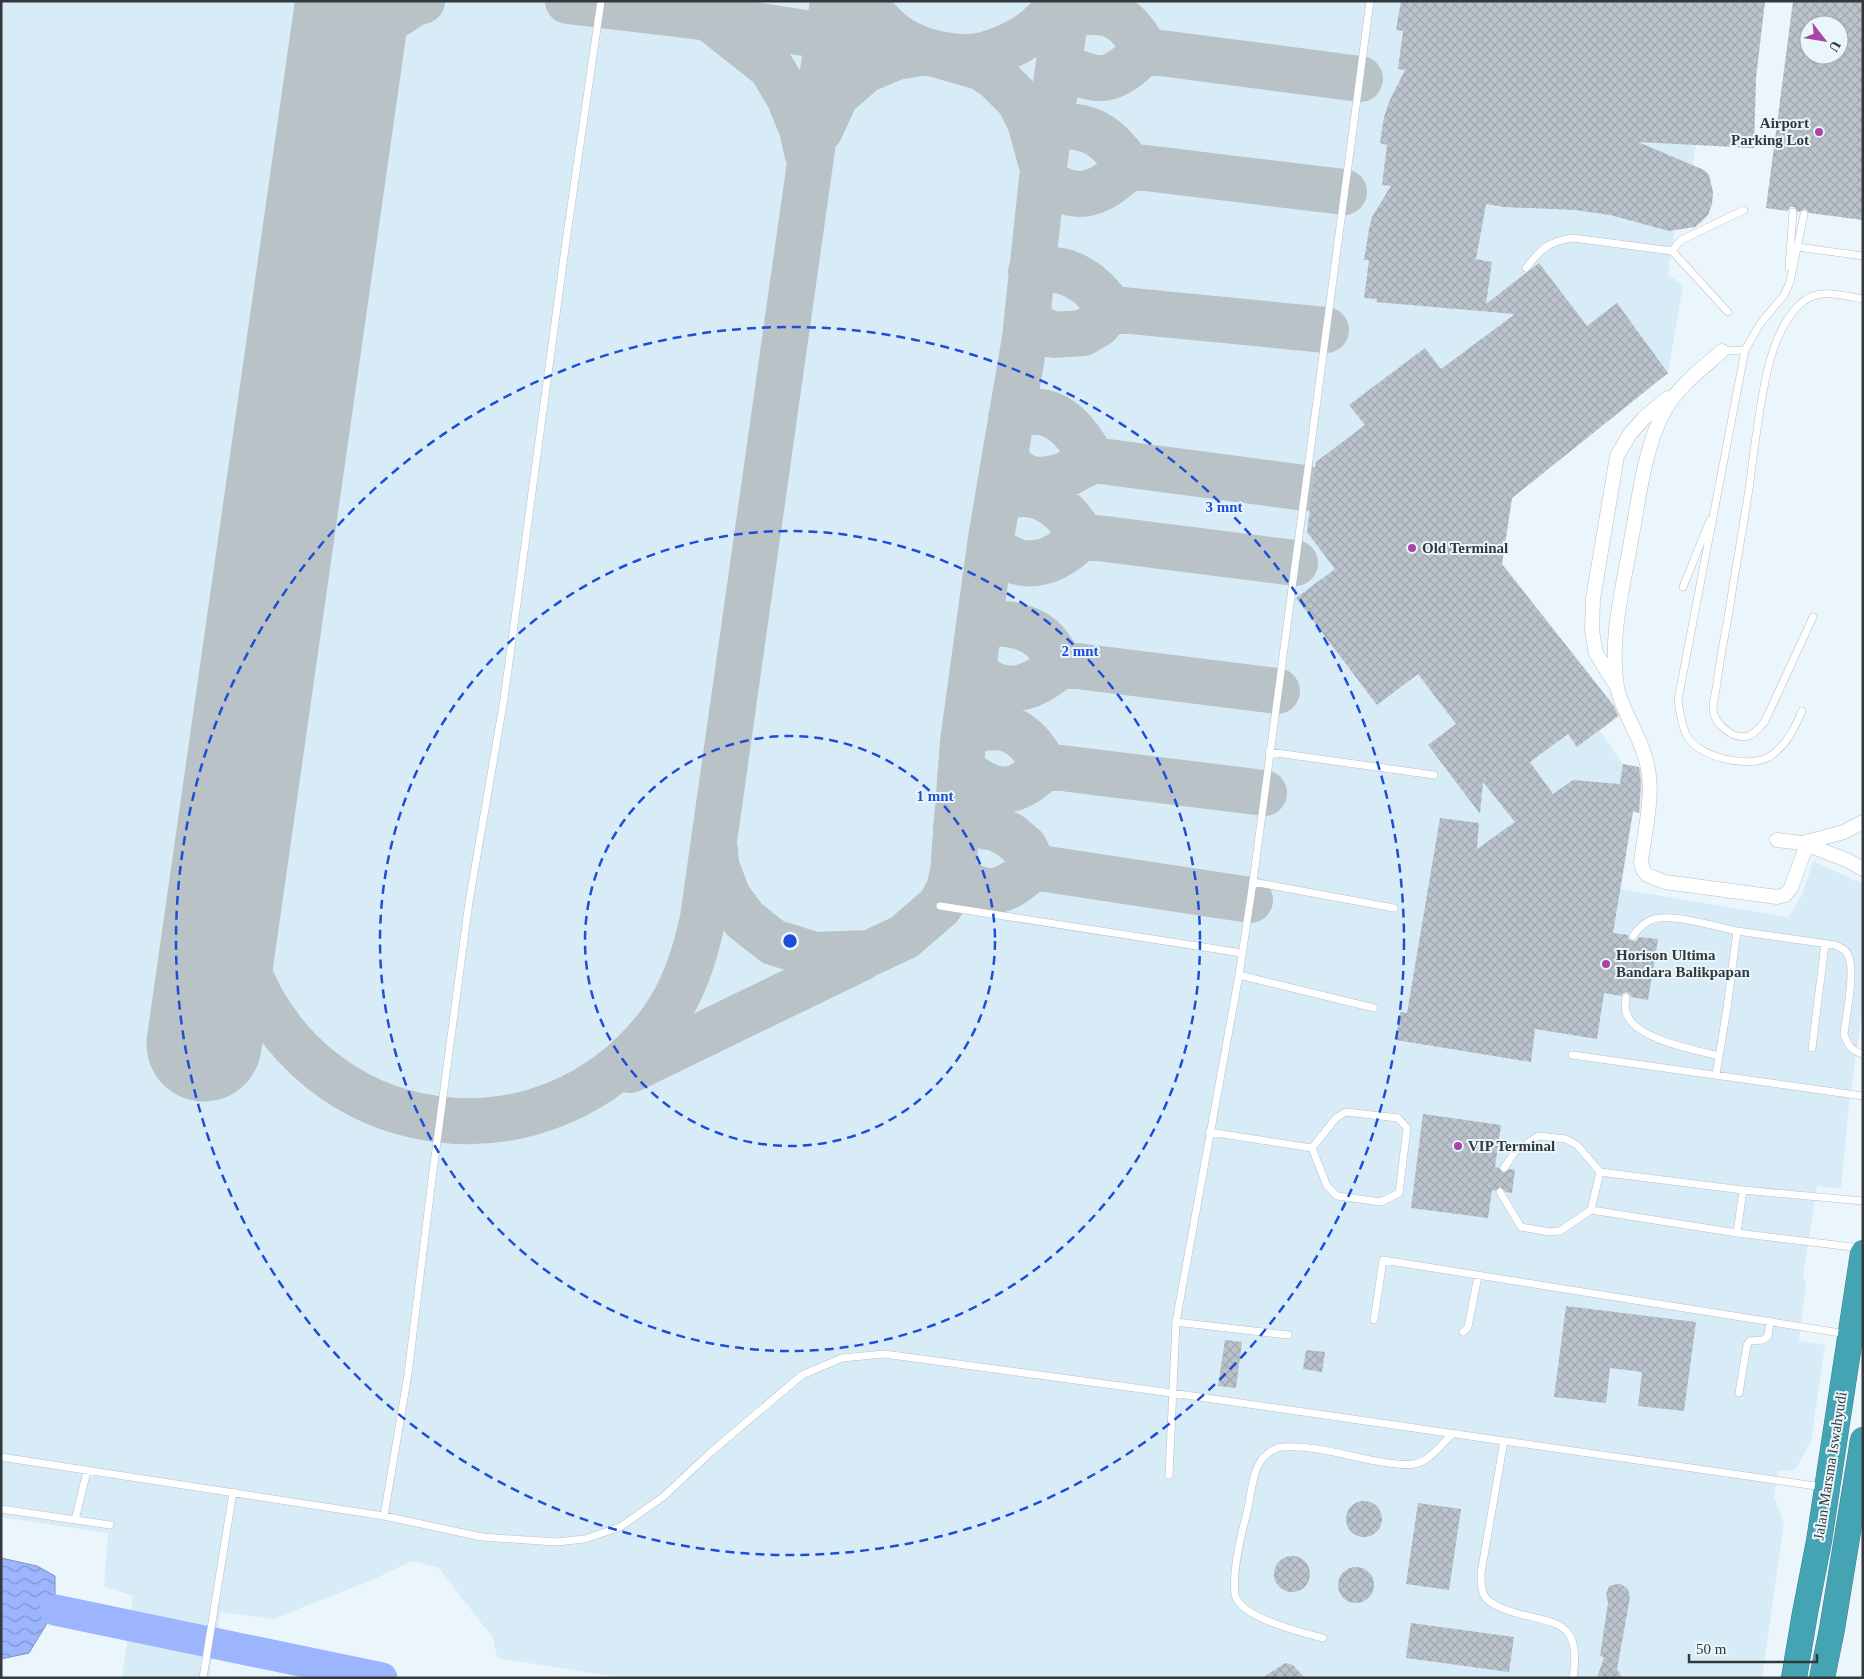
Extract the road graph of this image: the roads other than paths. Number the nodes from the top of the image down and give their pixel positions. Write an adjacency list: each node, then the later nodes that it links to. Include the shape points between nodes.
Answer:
1 (601, 1): 72 (lane, via 504,699 469,902 408,1374)
2 (1370, 1): 21 (lane)
3 (1744, 210): 7 (lane, via 1681,240)
4 (1793, 212): 10 (lane)
5 (1804, 214): 6 (lane)
6 (1797, 247): 8 (lane); 10 (lane)
7 (1672, 251): 9 (lane, via 1573,238 1547,245); 12 (lane)
8 (1863, 256)
9 (1526, 268)
10 (1790, 282): 13 (lane)
11 (1863, 299): 18 (lane, via 1831,293 1816,294 1806,299 1786,322 1776,344 1766,376 1713,710 1727,732 1749,736 1765,721)
12 (1728, 312)
13 (1745, 350): 14 (lane); 16 (lane)
14 (1722, 351): 15 (street)
15 (1675, 392): 19 (street, via 1653,438 1641,485 1616,628 1614,658); 19 (street, via 1644,418 1617,456 1593,599 1592,631 1596,653)
16 (1716, 506): 17 (lane); 20 (lane, via 1678,700 1687,736 1717,758 1736,761 1768,757 1794,730)
17 (1683, 587)
18 (1813, 617)
19 (1618, 689): 25 (street, via 1649,770 1650,788 1641,862 1647,875 1665,882 1785,895 1791,888)
20 (1802, 711)
21 (1270, 752): 22 (lane); 27 (lane)
22 (1434, 775)
23 (1863, 822): 25 (street, via 1844,832)
24 (1777, 840): 25 (street)
25 (1806, 843): 26 (street)
26 (1863, 869)
27 (1253, 882): 29 (lane); 33 (lane)
28 (940, 906): 33 (lane)
29 (1394, 908)
30 (1737, 931): 31 (lane, via 1662,918 1640,926); 32 (lane); 40 (lane)
31 (1633, 936)
32 (1825, 944): 37 (lane); 38 (lane, via 1844,949 1850,958 1844,1034 1853,1051)
33 (1242, 953): 34 (lane)
34 (1239, 975): 36 (lane); 43 (lane)
35 (1626, 997): 40 (lane, via 1625,1011 1643,1032 1663,1041)
36 (1374, 1008)
37 (1812, 1048)
38 (1863, 1054)
39 (1572, 1055): 41 (lane)
40 (1719, 1056): 41 (lane)
41 (1716, 1075): 42 (lane)
42 (1863, 1096)
43 (1209, 1132): 44 (lane); 57 (lane)
44 (1312, 1148): 44 (lane, via 1336,1118 1346,1112 1398,1118 1407,1128 1399,1193 1381,1202 1337,1196 1327,1186)
45 (1504, 1168): 46 (lane, via 1515,1152 1538,1136 1566,1138 1577,1145)
46 (1600, 1172): 47 (lane); 50 (lane)
47 (1743, 1190): 49 (lane); 51 (lane)
48 (1500, 1192): 50 (lane, via 1521,1226 1550,1232 1560,1231)
49 (1863, 1202)
50 (1591, 1210): 51 (lane)
51 (1737, 1233): 52 (lane)
52 (1863, 1248)
53 (1863, 1254): 59 (highway, Jalan Marsma Iswahyudi)
54 (1478, 1276): 55 (lane, via 1383,1260); 56 (lane); 58 (lane, via 1468,1327)
55 (1374, 1320)
56 (1770, 1321): 59 (lane); 62 (lane, via 1768,1336 1747,1345)
57 (1176, 1322): 60 (lane); 61 (lane)
58 (1463, 1332)
59 (1850, 1334): 69 (highway, Jalan Marsma Iswahyudi)
60 (1288, 1335)
61 (1172, 1393): 63 (lane); 68 (lane); 72 (lane, via 884,1354 842,1358 802,1375 663,1497 620,1527 584,1539 556,1542 482,1537)
62 (1739, 1393)
63 (1452, 1434): 65 (lane); 76 (lane, via 1425,1460 1415,1464 1394,1464 1308,1448 1281,1447 1262,1459 1244,1525 1234,1585 1236,1598 1244,1608 1264,1618)
64 (1863, 1440): 75 (highway, Jalan Marsma Iswahyudi)
65 (1504, 1441): 69 (lane); 78 (lane, via 1481,1573 1483,1593 1494,1605 1522,1616 1553,1622 1566,1630 1574,1642)
66 (1, 1457): 67 (lane)
67 (88, 1471): 70 (lane); 73 (lane)
68 (1169, 1475)
69 (1827, 1487): 79 (highway, Jalan Marsma Iswahyudi)
70 (233, 1492): 72 (lane); 77 (lane)
71 (1, 1509): 73 (lane)
72 (384, 1516)
73 (75, 1520): 74 (lane)
74 (110, 1525)
75 (1832, 1629): 80 (highway, Jalan Marsma Iswahyudi); 81 (highway)
76 (1323, 1638)
77 (203, 1678)
78 (1573, 1678)
79 (1794, 1678)
80 (1822, 1678)
81 (1838, 1678)

